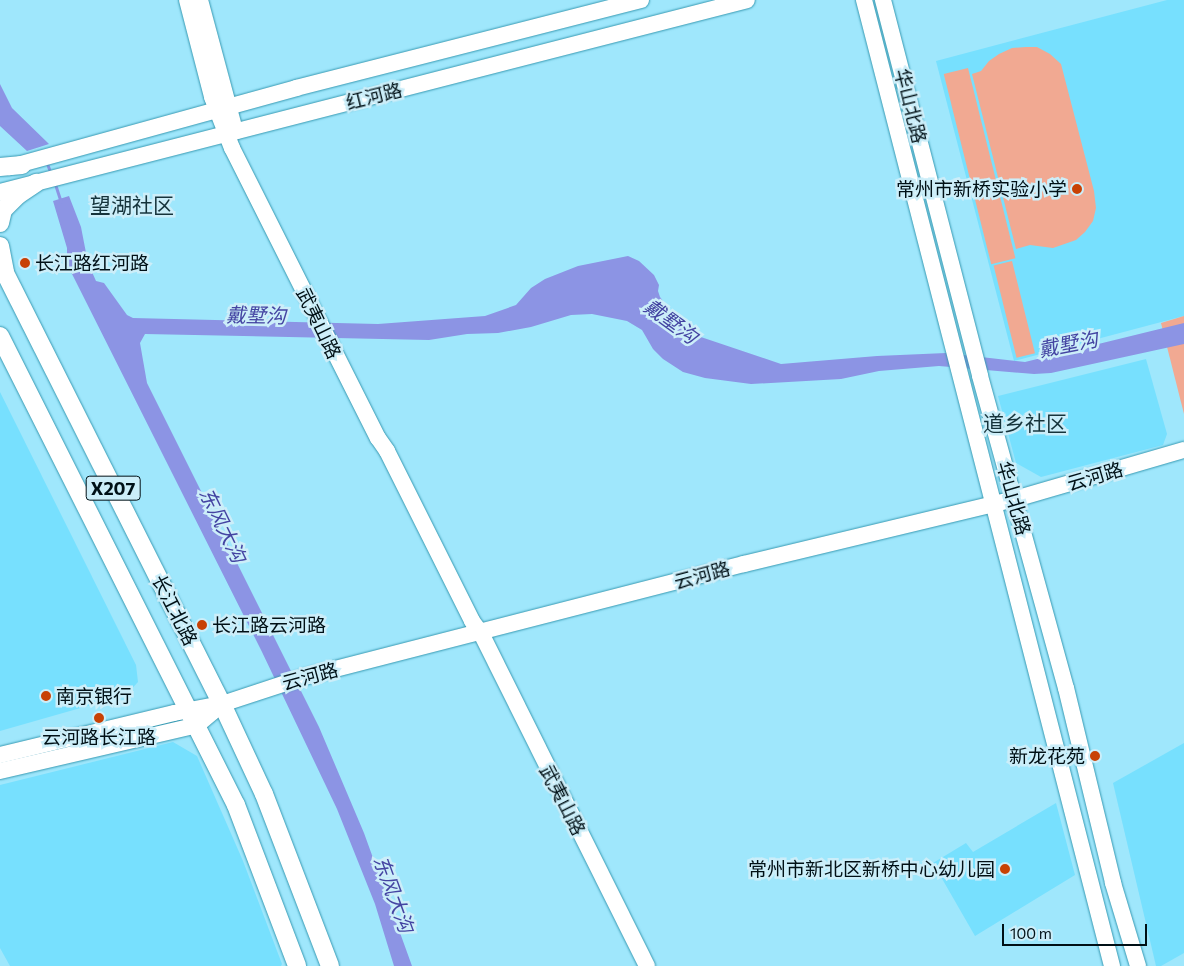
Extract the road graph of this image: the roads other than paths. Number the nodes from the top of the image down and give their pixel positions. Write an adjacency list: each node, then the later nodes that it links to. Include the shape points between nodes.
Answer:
1 (187, 0): 7 (street, 武夷山路)
2 (200, 0): 7 (street, 武夷山路)
3 (641, 0): 7 (street, 红河路)
4 (747, 0): 8 (street, 红河路)
5 (864, 0): 19 (street, 华山北路)
6 (883, 0): 18 (street, 华山北路)
7 (223, 109): 8 (street, 武夷山路); 9 (street, 红河路)
8 (231, 133): 11 (street, 红河路); 20 (street, 武夷山路, via 333,344 376,412 480,618)
9 (22, 165): 10 (main road)
10 (0, 168)
11 (36, 183): 12 (street, 红河路); 13 (main road, via 3,210)
12 (0, 192)
13 (0, 223)
14 (0, 246): 15 (main road, 长江北路)
15 (2, 267): 21 (main road, 长江北路 / X207)
16 (0, 336): 22 (main road, 长江北路 / X207)
17 (1184, 450): 18 (street, 云河路)
18 (1015, 499): 19 (street, 云河路); 29 (street, 华山北路, via 1066,688 1113,882)
19 (995, 504): 20 (street, 云河路, via 744,564); 28 (street, 华山北路)
20 (481, 633): 21 (street, 云河路, via 304,677); 27 (street, 武夷山路)
21 (222, 704): 22 (street, 云河路); 26 (main road, 长江北路 / X207, via 264,794)
22 (194, 718): 23 (street, 云河路); 24 (street, 云河路); 25 (main road, 长江北路 / X207, via 236,805)
23 (0, 755)
24 (0, 772)
25 (297, 966)
26 (330, 966)
27 (647, 966)
28 (1112, 966)
29 (1138, 966)

